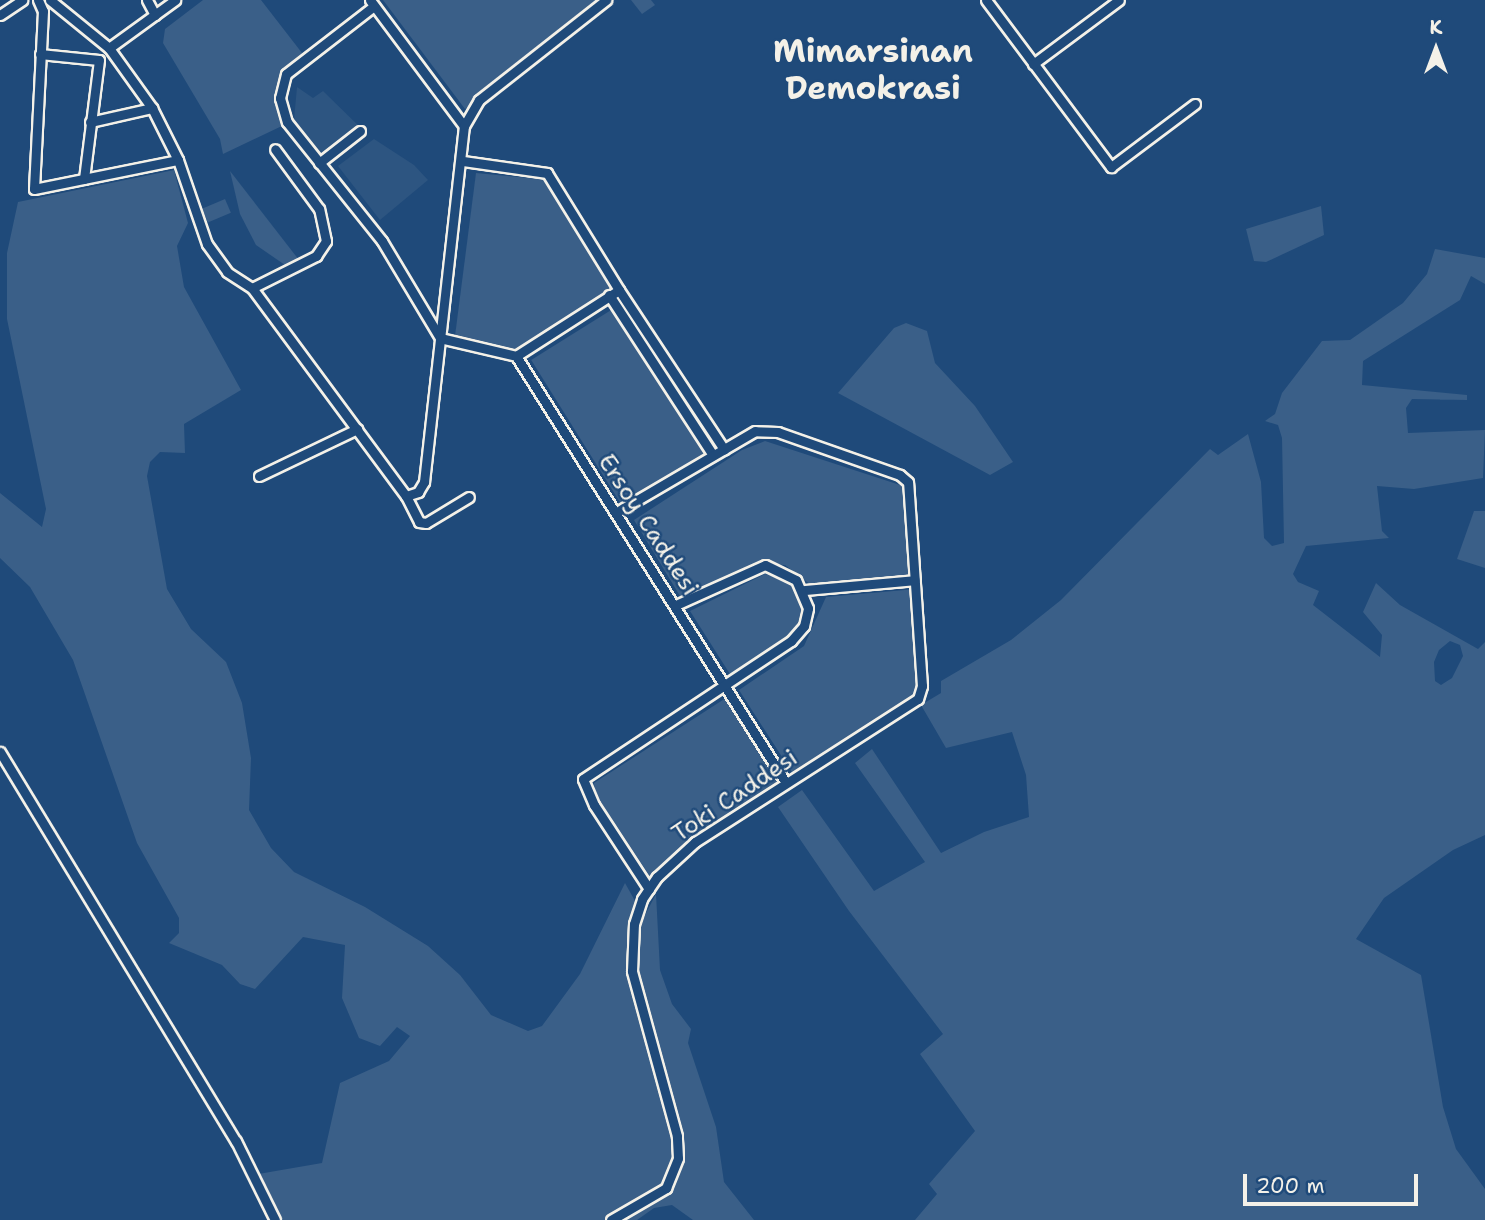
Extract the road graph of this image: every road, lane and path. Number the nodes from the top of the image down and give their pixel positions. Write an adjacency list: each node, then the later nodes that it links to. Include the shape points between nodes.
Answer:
1 (22, 0): 10 (street)
2 (39, 0): 13 (street)
3 (50, 0): 12 (street)
4 (147, 0): 11 (street)
5 (175, 0): 11 (street)
6 (606, 0): 18 (street, via 479,100)
7 (986, 0): 14 (street)
8 (1119, 0): 14 (street)
9 (372, 3): 18 (street); 23 (street, via 282,82 284,116)
10 (0, 15)
11 (155, 15): 12 (street)
12 (109, 48): 16 (street)
13 (40, 54): 17 (street, via 99,58); 24 (street, via 34,189)
14 (1033, 64): 15 (street, via 1111,167)
15 (1195, 104)
16 (152, 108): 17 (street); 21 (street)
17 (90, 122): 24 (street)
18 (464, 126): 22 (street)
19 (360, 131): 23 (street)
20 (275, 149): 25 (street, via 322,215 326,241 316,256)
21 (178, 160): 24 (street); 25 (street, via 207,244 227,272)
22 (463, 161): 26 (street, via 547,173); 28 (street)
23 (319, 163): 28 (street, via 382,241)
24 (84, 179)
25 (252, 288): 30 (street)
26 (619, 290): 27 (street); 31 (street)
27 (609, 295): 29 (street); 32 (street)
28 (440, 338): 29 (street); 34 (street, via 424,482 418,492)
29 (516, 356): 36 (street, Ersoy Caddesi)
30 (357, 429): 33 (street); 34 (street)
31 (724, 449): 32 (street); 37 (street, via 755,431 778,432 900,475 908,482)
32 (713, 454): 36 (street)
33 (259, 476)
34 (407, 496): 35 (street, via 424,524)
35 (469, 497)
36 (617, 512): 39 (street, Ersoy Caddesi)
37 (915, 580): 38 (street); 42 (street, Toki Caddesi, via 922,686 918,699)
38 (804, 590): 39 (street, via 780,568 759,565); 40 (street, via 807,614 798,635)
39 (676, 605): 40 (street, Ersoy Caddesi)
40 (725, 684): 42 (street, Ersoy Caddesi); 43 (street, via 583,779 594,805)
41 (0, 752): 44 (street, via 236,1141)
42 (786, 783): 43 (street, Toki Caddesi, via 695,842)
43 (649, 888): 45 (street, Toki Caddesi, via 634,924 632,971 677,1136 678,1158 666,1188)
44 (275, 1220)
45 (611, 1220)

